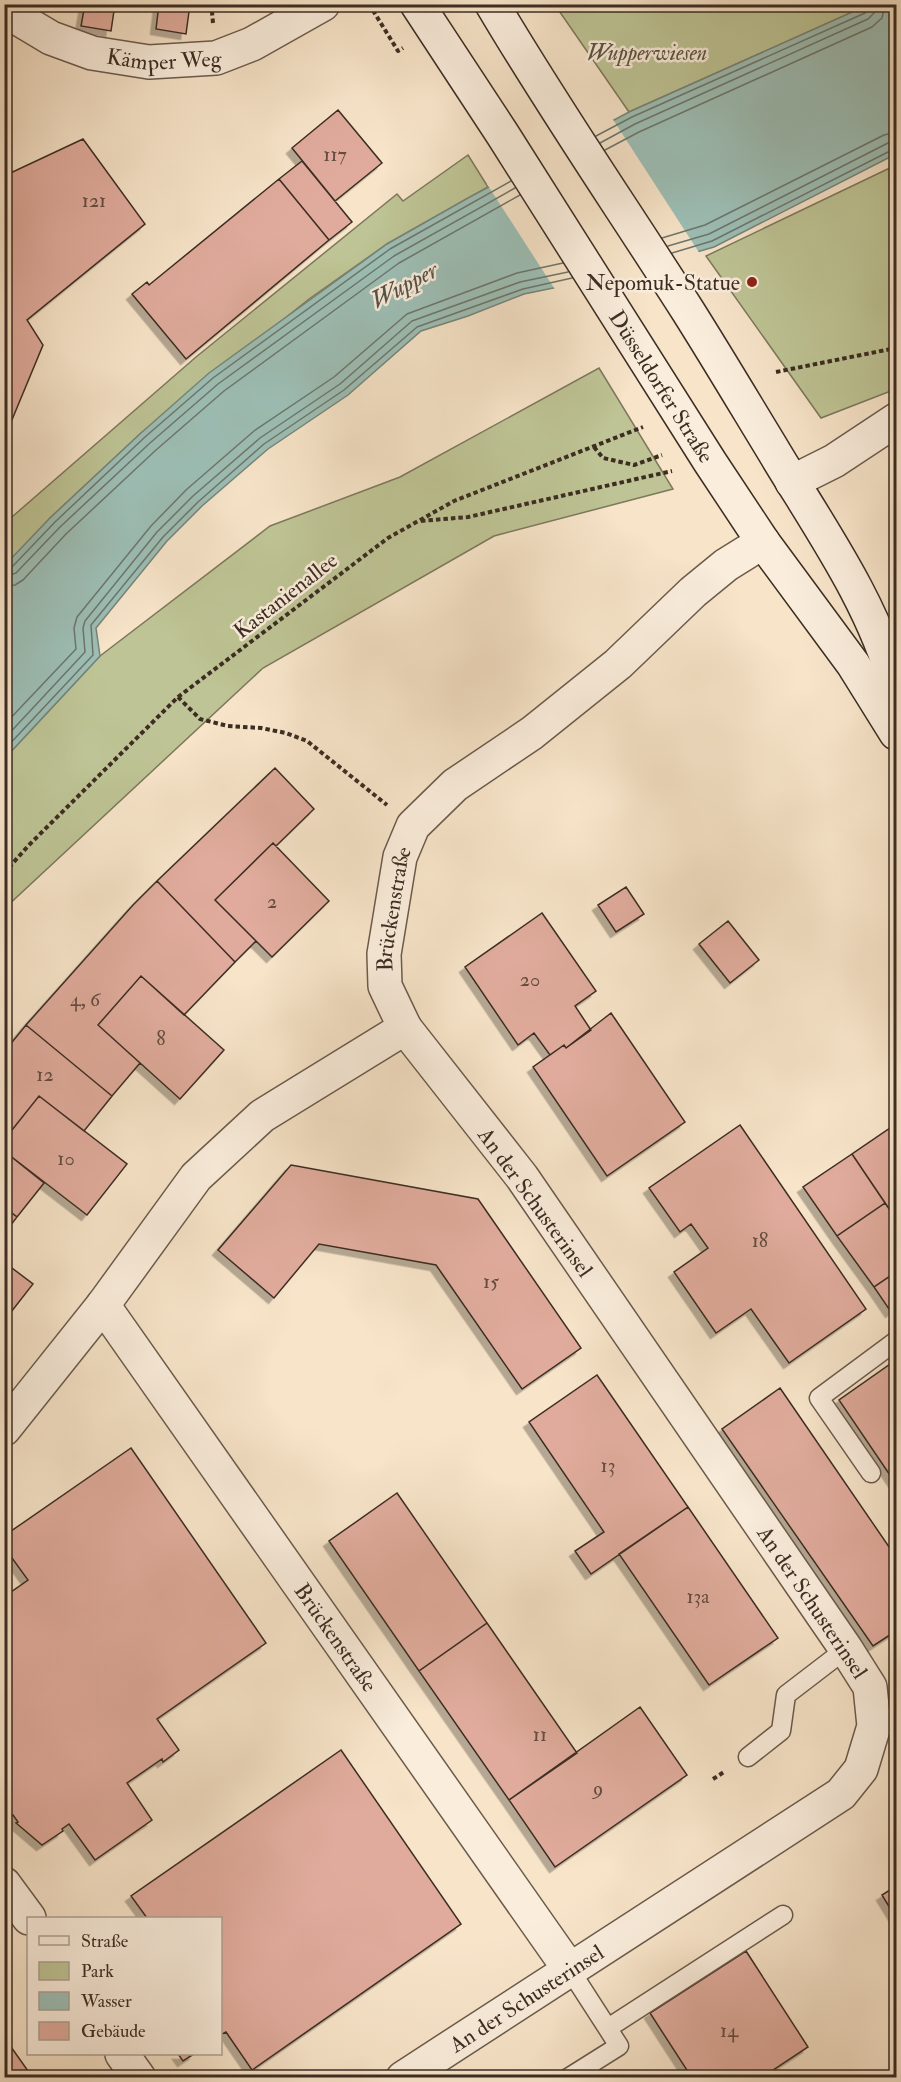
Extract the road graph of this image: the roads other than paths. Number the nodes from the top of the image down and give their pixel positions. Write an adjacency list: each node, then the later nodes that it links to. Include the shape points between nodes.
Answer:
1 (323, 4): 4 (street, Kämper Weg, via 252,44 216,58 149,62 81,49 51,38)
2 (417, 4): 7 (street, Düsseldorfer Straße)
3 (492, 4): 6 (street)
4 (4, 10)
5 (897, 420): 6 (street, via 834,461)
6 (792, 482): 8 (street, via 867,608)
7 (763, 542): 9 (street, Düsseldorfer Straße, via 853,664); 10 (street, Brückenstraße, via 726,565 618,664 532,733 455,785 413,826 400,857 384,954 385,986)
8 (897, 687)
9 (897, 733)
10 (405, 1028): 11 (street, via 262,1116 196,1177); 15 (street, An der Schusterinsel, via 522,1177)
11 (103, 1305): 13 (street); 20 (street, Brückenstraße)
12 (897, 1341): 14 (lane, via 819,1398)
13 (4, 1429)
14 (871, 1473)
15 (846, 1649): 16 (lane, via 786,1695 781,1731); 20 (street, An der Schusterinsel, via 870,1687 874,1726 861,1769 841,1794)
16 (748, 1757)
17 (4, 1884): 19 (street)
18 (783, 1915): 21 (lane)
19 (27, 1917)
20 (570, 1970): 21 (lane); 24 (street, An der Schusterinsel)
21 (608, 2028): 25 (lane, via 619,2046)
22 (123, 2055): 23 (street)
23 (139, 2078)
24 (403, 2078)
25 (568, 2078)

